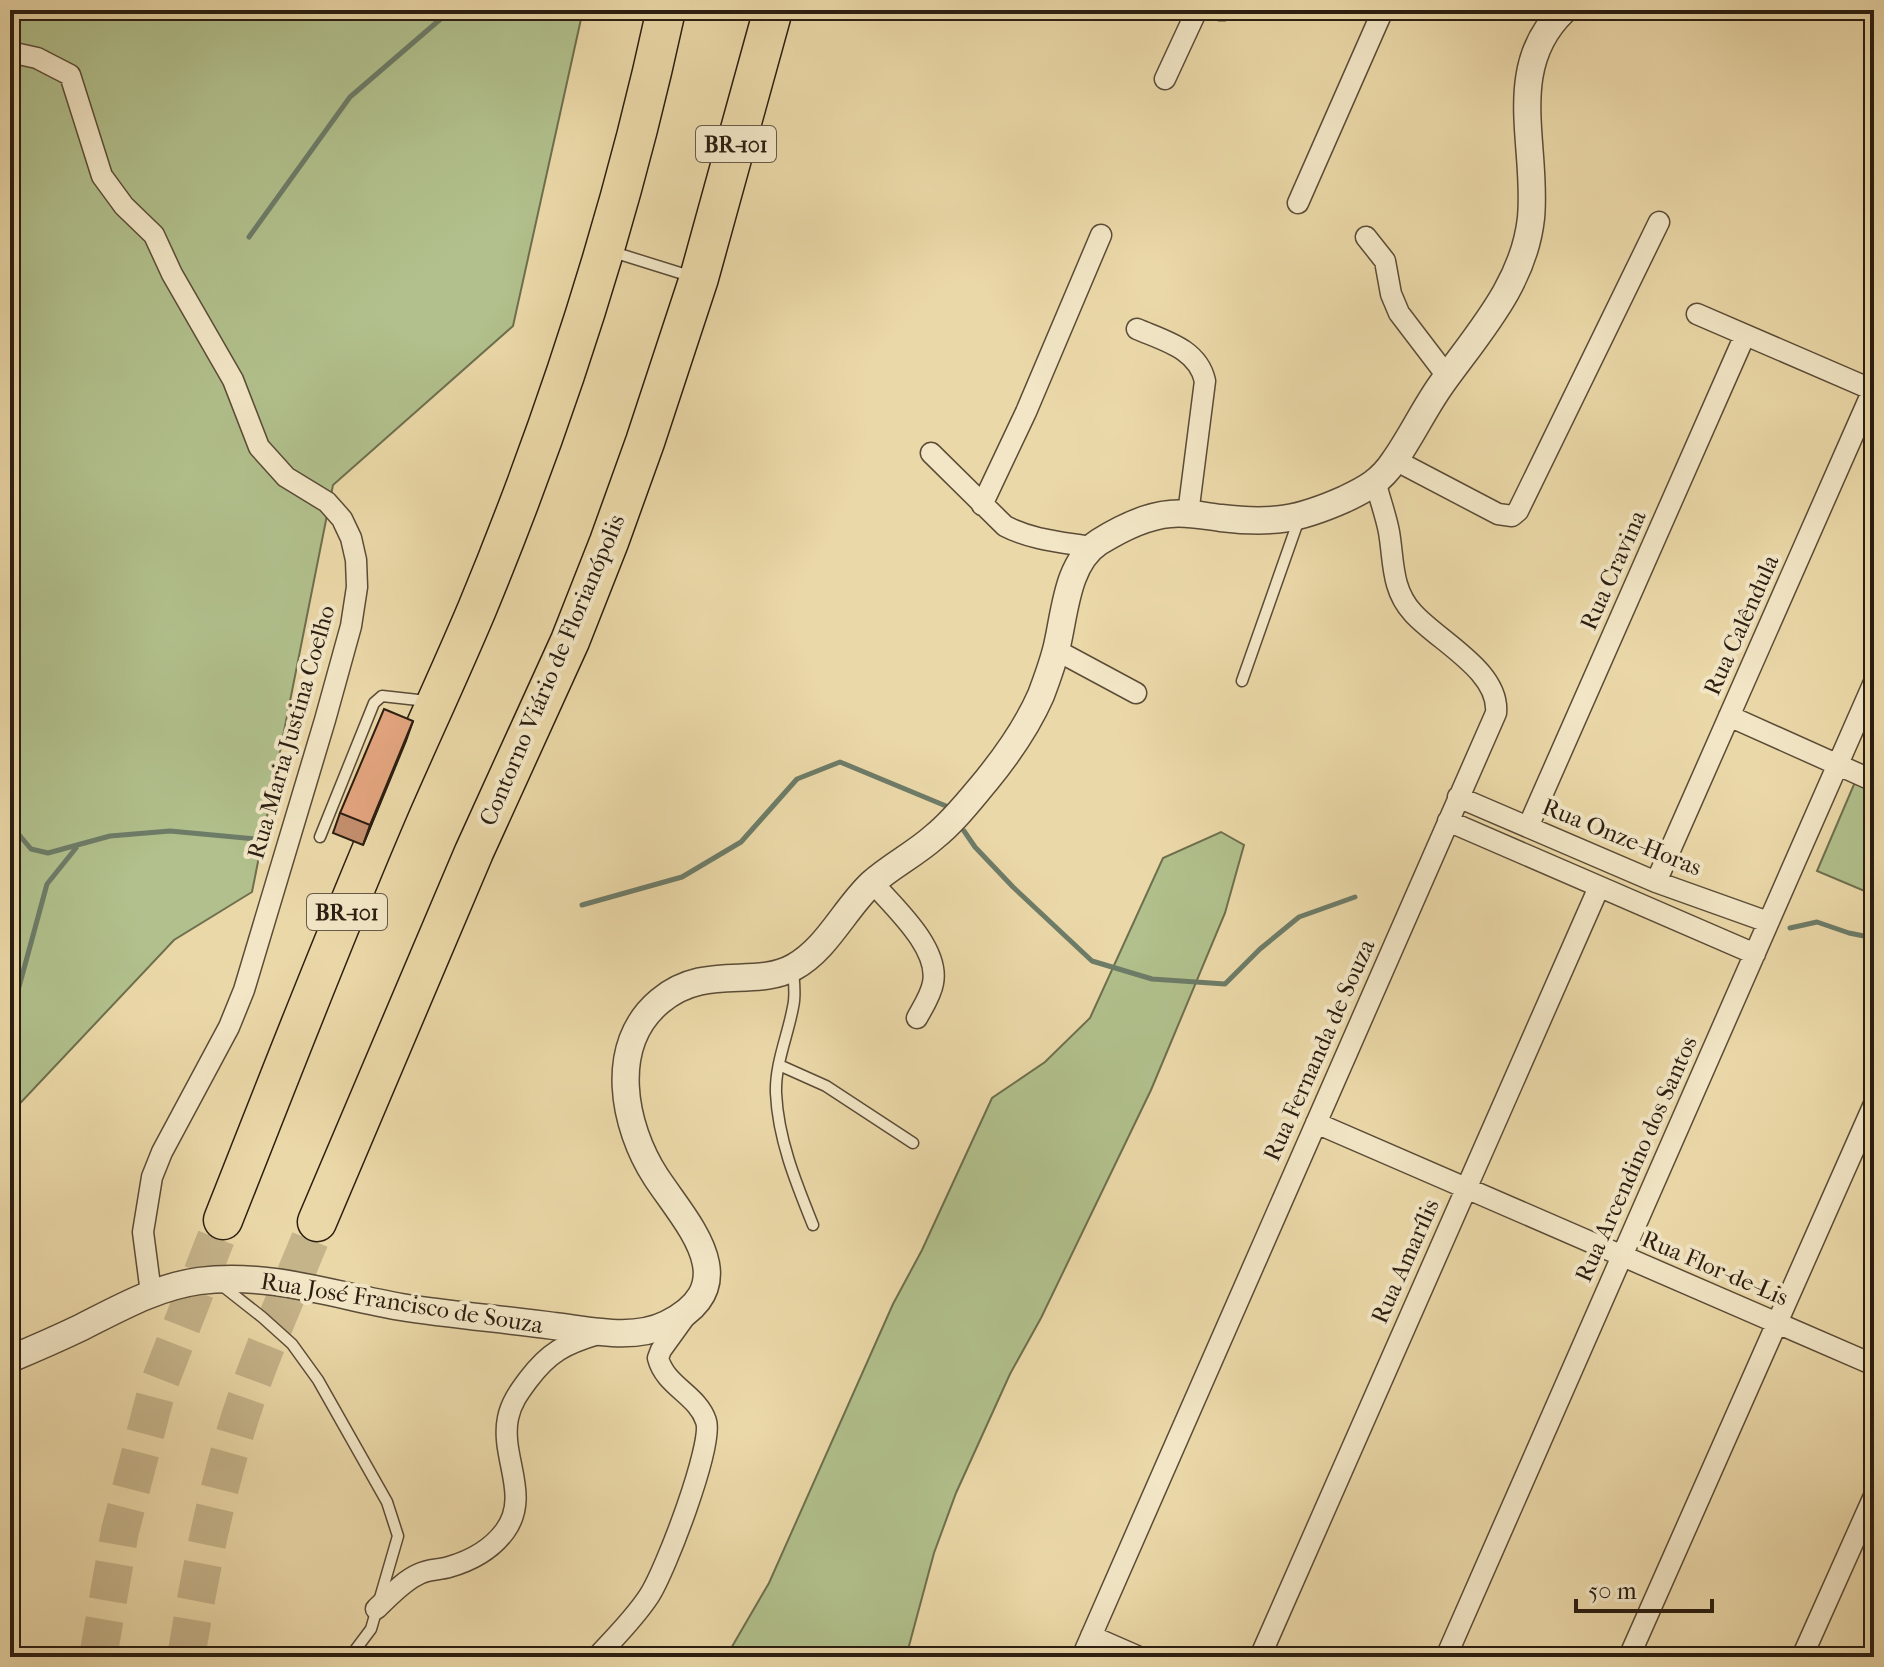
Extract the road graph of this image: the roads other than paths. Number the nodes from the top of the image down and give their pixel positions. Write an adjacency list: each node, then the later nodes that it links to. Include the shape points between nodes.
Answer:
1 (666, 10): 12 (highway, BR-101)
2 (773, 10): 13 (highway, Contorno Viário de Florianópolis / BR-101)
3 (1197, 10): 7 (street)
4 (1383, 10): 8 (street)
5 (1564, 10): 17 (street, via 1533,59 1527,85 1531,221 1517,268 1474,344)
6 (10, 52): 55 (street, Rua Maria Justina Coelho, via 37,58 70,75 102,176 154,235 233,380 259,447 286,477 327,502 342,519 356,560 351,626 244,990 152,1177 143,1232)
7 (1165, 79)
8 (1298, 203)
9 (1659, 222): 20 (street, via 1518,511 1512,516 1498,514)
10 (1101, 235): 22 (street)
11 (1366, 237): 17 (street, via 1385,261 1399,313)
12 (605, 249): 13 (lane); 30 (highway, BR-101, via 516,509)
13 (699, 278): 51 (highway, Contorno Viário de Florianópolis / BR-101, via 640,456 570,641)
14 (1697, 314): 16 (street)
15 (1137, 329): 23 (street, via 1193,356 1202,368 1205,381)
16 (1745, 335): 18 (street); 36 (street, Rua Cravina)
17 (1447, 376): 20 (street)
18 (1873, 390): 31 (street, Rua Calêndula)
19 (931, 453): 22 (street)
20 (1395, 460): 21 (street)
21 (1376, 484): 24 (street); 34 (street, Rua Fernanda de Souza, via 1402,599 1480,672 1497,701)
22 (982, 505): 25 (street, via 1020,534)
23 (1188, 514): 24 (street, via 1254,521); 25 (street, via 1142,521)
24 (1299, 517): 27 (lane)
25 (1091, 547): 26 (street, via 1075,572)
26 (1056, 650): 29 (street); 39 (street, via 1029,721 987,780 948,826)
27 (1242, 681)
28 (1874, 682): 32 (street, Rua Arcendino dos Santos)
29 (1136, 693)
30 (437, 703): 37 (lane, via 394,695 374,703); 50 (highway, BR-101)
31 (1729, 716): 32 (street); 38 (street, Rua Calêndula)
32 (1838, 765): 33 (street); 41 (street, Rua Arcendino dos Santos)
33 (1874, 781)
34 (1458, 797): 35 (street, Rua Fernanda de Souza); 36 (street, Rua Onze-Horas)
35 (1448, 821): 40 (street); 47 (street, Rua Fernanda de Souza)
36 (1528, 827): 38 (street, Rua Onze-Horas)
37 (320, 837)
38 (1656, 882): 41 (street, Rua Onze-Horas)
39 (873, 883): 43 (street); 44 (street, via 910,924 934,967 933,984)
40 (1599, 887): 42 (street); 49 (street, Rua Amarílis)
41 (1768, 922): 42 (street, Rua Arcendino dos Santos)
42 (1755, 954): 53 (street, Rua Arcendino dos Santos)
43 (793, 968): 45 (lane, via 794,1005); 56 (street, via 719,977 679,989 651,1010 632,1040 625,1086 640,1148 703,1247 707,1270)
44 (917, 1018)
45 (779, 1065): 48 (lane, via 826,1086); 52 (lane, via 776,1092 784,1143)
46 (1874, 1104): 57 (street)
47 (1316, 1123): 49 (street, Rua Flor-de-Lis); 63 (street, Rua Fernanda de Souza)
48 (913, 1143)
49 (1466, 1188): 53 (street, Rua Flor-de-Lis); 68 (street, Rua Amarílis)
50 (223, 1220)
51 (317, 1222)
52 (813, 1225)
53 (1622, 1256): 57 (street, Rua Flor-de-Lis); 69 (street, Rua Arcendino dos Santos)
54 (217, 1281): 55 (street, Rua José Francisco de Souza); 58 (street, Rua José Francisco de Souza, via 274,1281 403,1307); 62 (lane, via 292,1344 387,1502 398,1536)
55 (151, 1293): 59 (street, Rua José Francisco de Souza)
56 (690, 1311): 58 (street, Rua José Francisco de Souza, via 661,1328); 65 (street, via 658,1358 664,1374 700,1410 708,1435 651,1594)
57 (1777, 1323): 60 (street, Rua Flor-de-Lis); 70 (street)
58 (606, 1332): 62 (street, via 555,1351 515,1397 506,1433 517,1498 496,1542 472,1559 414,1576)
59 (10, 1359)
60 (1874, 1365)
61 (1874, 1496): 71 (street)
62 (376, 1609): 64 (lane, via 371,1629)
63 (1091, 1636): 66 (street, Rua Fernanda de Souza); 67 (street)
64 (350, 1657)
65 (597, 1657)
66 (1082, 1657)
67 (1139, 1657)
68 (1260, 1657)
69 (1446, 1657)
70 (1629, 1657)
71 (1802, 1657)

